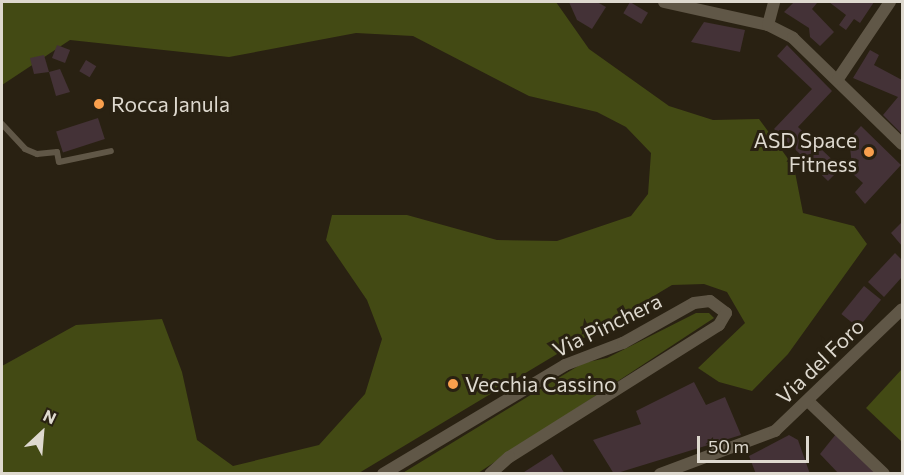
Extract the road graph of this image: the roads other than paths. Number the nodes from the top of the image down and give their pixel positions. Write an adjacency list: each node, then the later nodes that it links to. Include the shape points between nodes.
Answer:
1 (664, 2): 4 (street)
2 (774, 2): 4 (street)
3 (890, 2): 5 (street)
4 (768, 25): 5 (street, via 793,38)
5 (838, 80): 7 (street)
6 (2, 124): 8 (lane, via 25,149 37,154 57,152 59,162)
7 (903, 144)
8 (111, 151)
9 (903, 309): 10 (street, Via del Foro)
10 (808, 401): 13 (street, Via del Foro, via 775,430); 14 (street)
11 (383, 474): 12 (street, Via Pinchera, via 565,365 623,343 694,303 710,301 726,313 718,325 509,457)
12 (490, 474)
13 (660, 474)
14 (884, 474)

